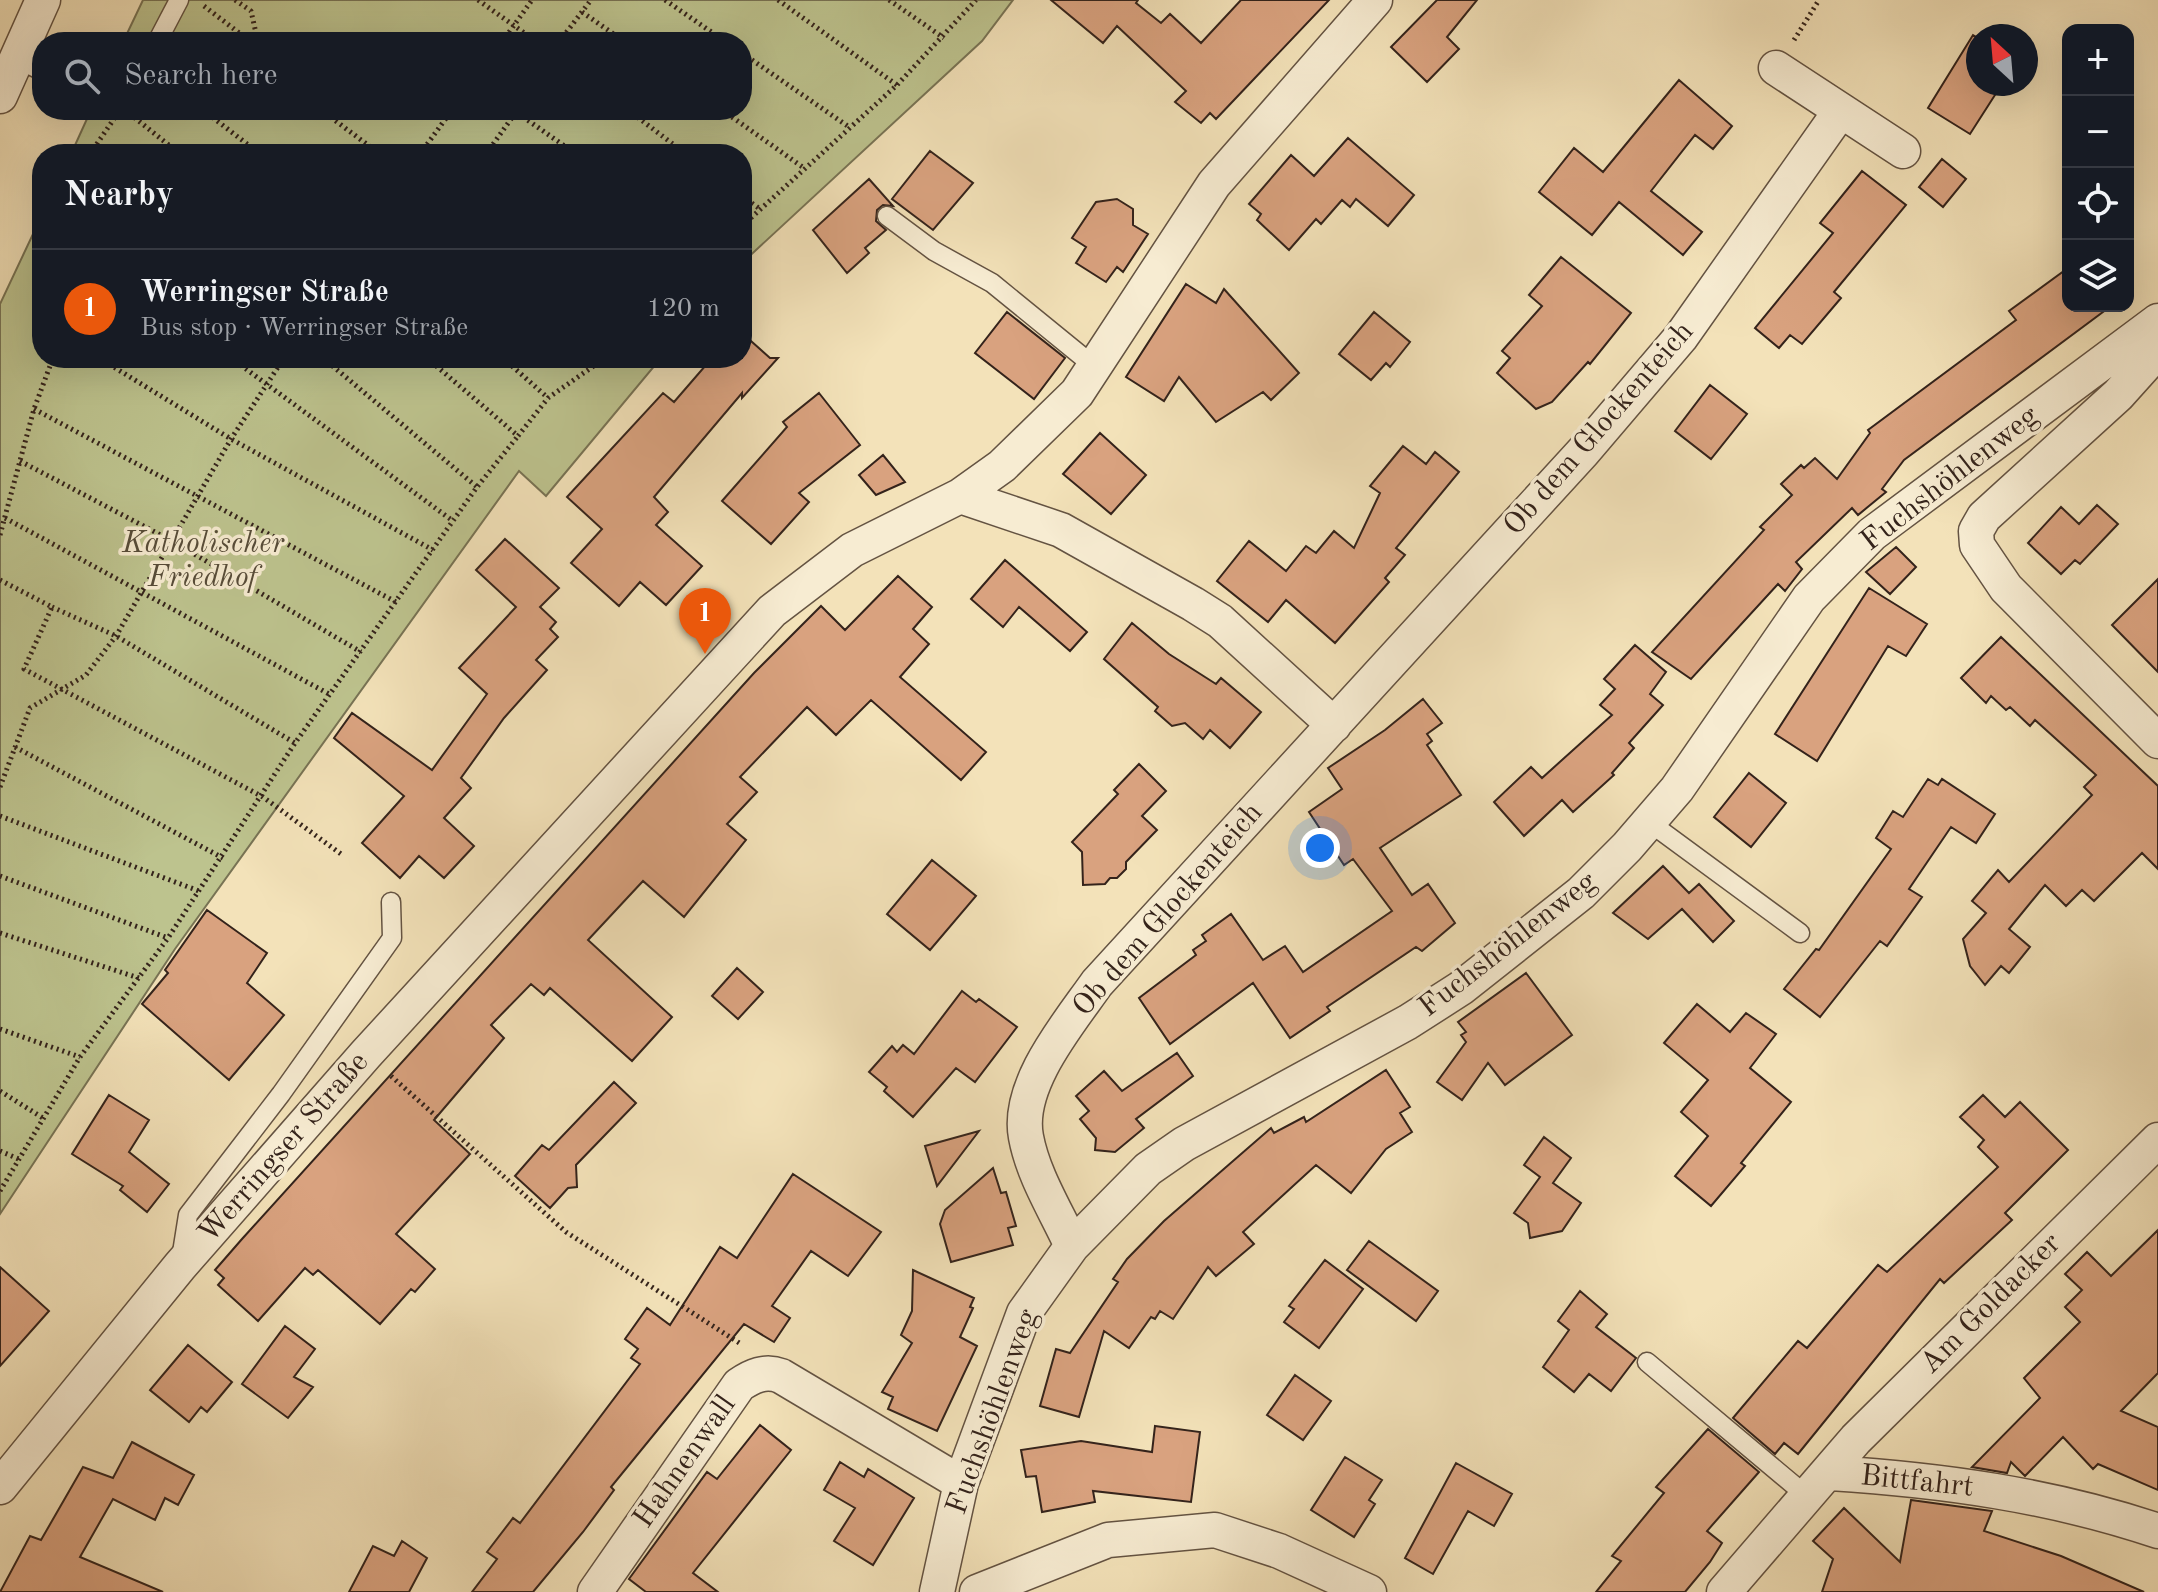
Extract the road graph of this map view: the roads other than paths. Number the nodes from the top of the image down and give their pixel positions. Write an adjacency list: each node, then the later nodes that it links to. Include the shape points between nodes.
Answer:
1 (43, 0): 4 (street)
2 (179, 0): 5 (lane)
3 (1375, 0): 13 (street, Werringser Straße, via 1214,184)
4 (36, 32)
5 (162, 32)
6 (29, 65): 8 (street)
7 (1776, 68): 9 (street)
8 (0, 96)
9 (1839, 113): 10 (street); 15 (street, Ob dem Glockenteich, via 1681,337)
10 (1903, 151)
11 (887, 216): 13 (lane, via 934,251 992,283)
12 (2157, 322): 16 (street, via 2145,365 1984,517 1976,531 1977,545 2006,588); 17 (street, Fuchshöhlenweg, via 1872,534 1809,598)
13 (1095, 367): 14 (street, Werringser Straße, via 1077,393 1002,466)
14 (960, 496): 15 (street, via 1061,530 1193,604 1220,621); 22 (street, Werringser Straße, via 852,550 772,611 366,1054)
15 (1334, 725): 21 (street, Ob dem Glockenteich, via 1097,983 1040,1069 1028,1103 1025,1134)
16 (2158, 741)
17 (1649, 822): 19 (lane); 21 (street, Fuchshöhlenweg, via 1581,893 1461,988 1184,1144 1148,1169)
18 (391, 902): 22 (lane, Werringser Straße, via 392,938 188,1215)
19 (1800, 933)
20 (2158, 1140): 25 (street, Am Goldacker, via 1856,1439)
21 (1072, 1246): 24 (street, Fuchshöhlenweg, via 1024,1313)
22 (180, 1266): 26 (street, Werringser Straße)
23 (1647, 1362): 25 (lane)
24 (961, 1483): 28 (street, Hahnenwall, via 781,1376 760,1374 739,1385); 29 (street, Fuchshöhlenweg)
25 (1819, 1485): 27 (street, Bittfahrt, via 1997,1490 2095,1510); 32 (street)
26 (0, 1487)
27 (2158, 1531)
28 (595, 1592)
29 (937, 1592)
30 (977, 1592): 31 (street, via 1108,1540 1215,1530 1279,1551)
31 (1369, 1592)
32 (1724, 1592)

